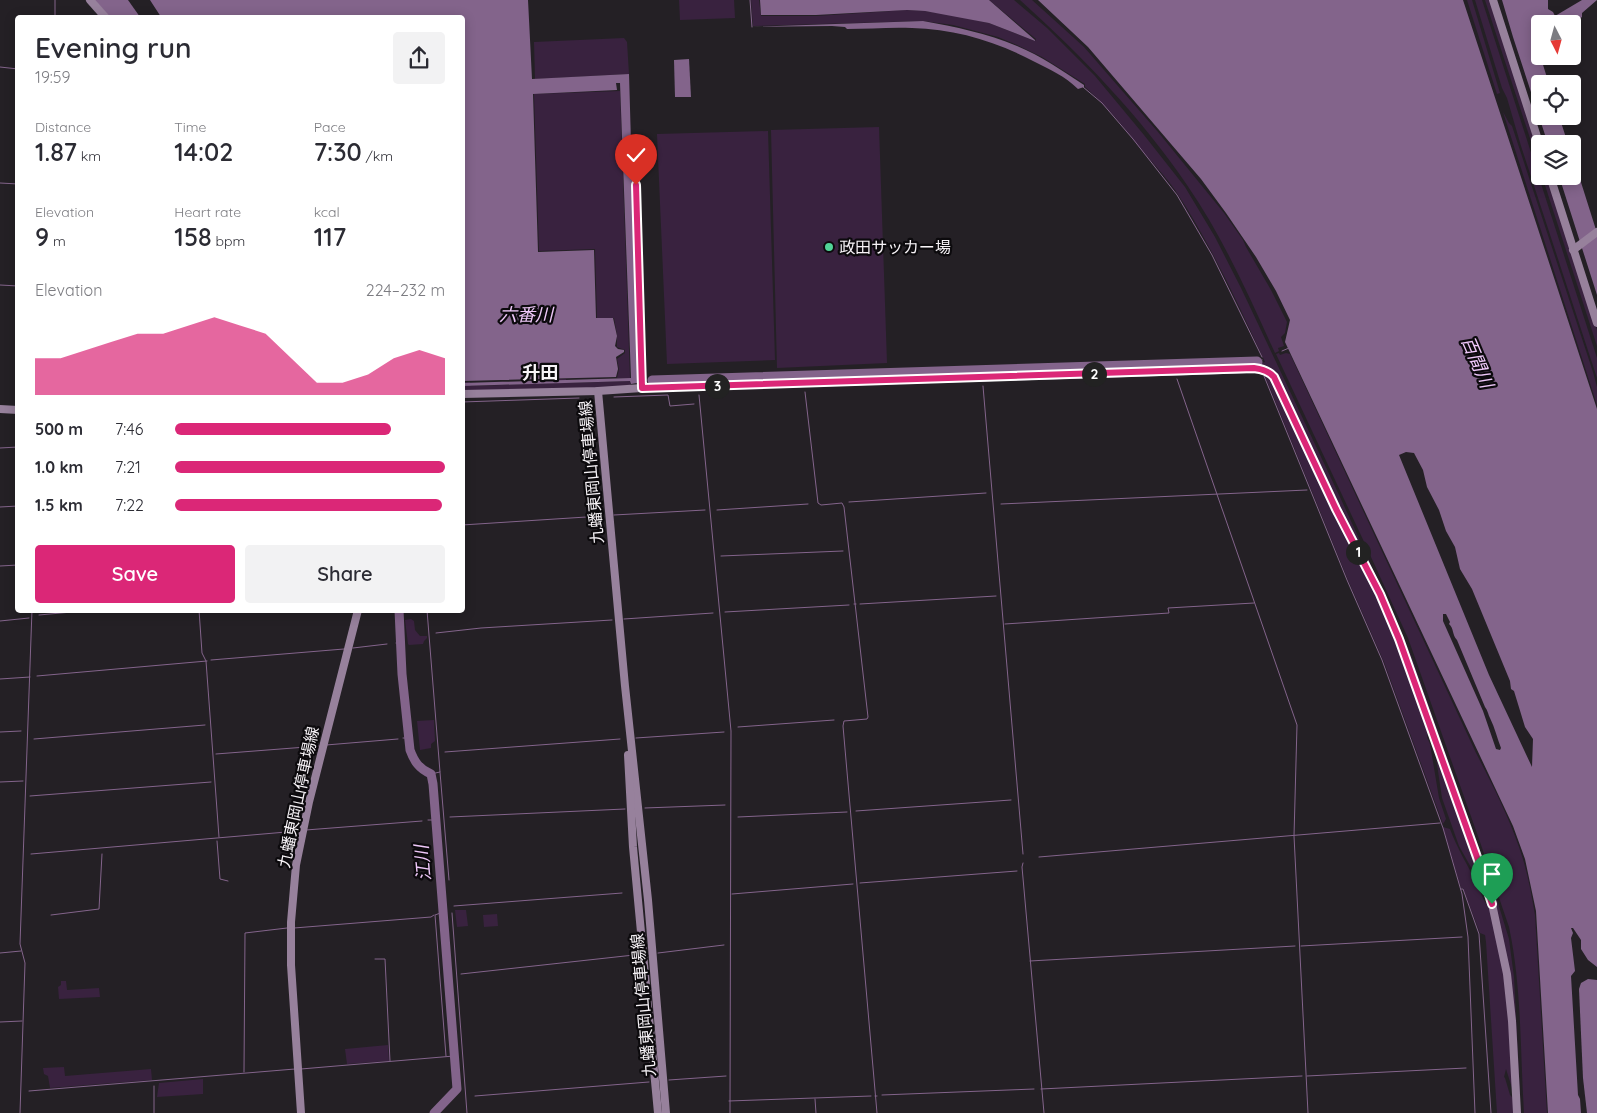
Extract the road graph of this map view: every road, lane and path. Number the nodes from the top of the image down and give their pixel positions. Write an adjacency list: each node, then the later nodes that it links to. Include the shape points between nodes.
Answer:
1 (90, 0): 3 (street)
2 (1493, 0): 4 (street)
3 (103, 15)
4 (1536, 135)
5 (636, 181): 10 (street)
6 (1553, 185): 8 (street)
7 (1596, 232): 8 (street)
8 (1576, 247): 9 (street)
9 (1597, 323)
10 (642, 388): 11 (street); 20 (street, via 1254,368 1271,373 1380,594 1478,860 1492,904 1506,974)
11 (598, 391): 12 (street, 九蟠東岡山停車場線); 16 (street, 九蟠東岡山停車場線)
12 (465, 394)
13 (0, 409): 14 (street)
14 (15, 410)
15 (357, 613): 17 (street, 九蟠東岡山停車場線, via 296,865 290,965)
16 (624, 686): 18 (street, 九蟠東岡山停車場線, via 633,847); 19 (street, 九蟠東岡山停車場線, via 648,900)
17 (301, 1113)
18 (658, 1113)
19 (666, 1113)
20 (1517, 1113)

